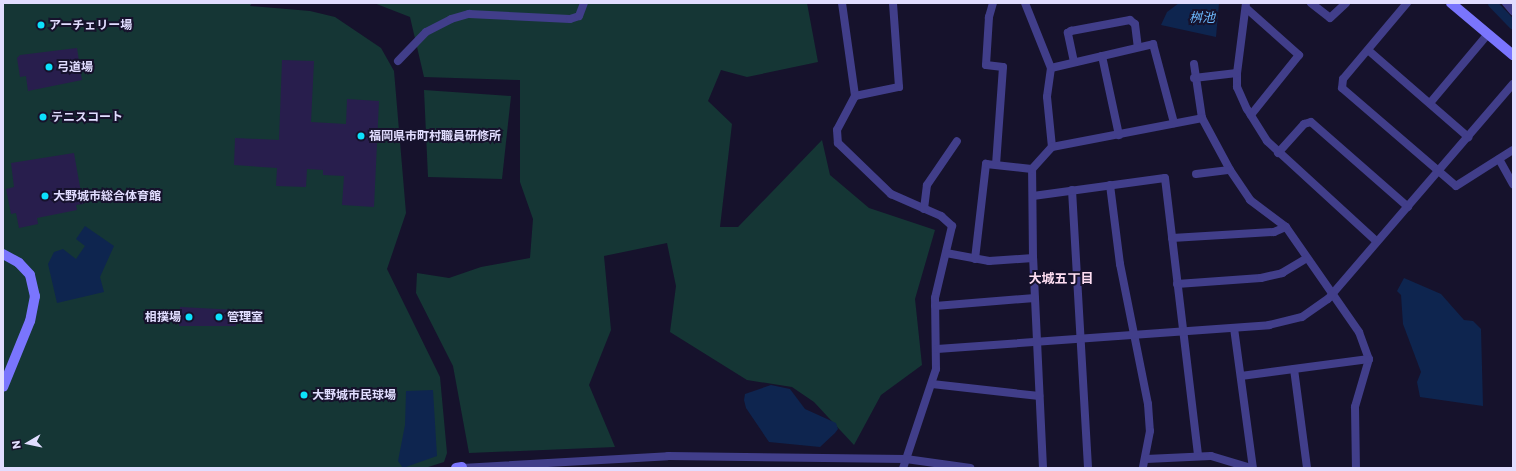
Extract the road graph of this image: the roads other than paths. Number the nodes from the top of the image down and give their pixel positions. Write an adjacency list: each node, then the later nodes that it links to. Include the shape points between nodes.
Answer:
1 (584, 3): 18 (street, via 579,16 570,19 469,14 451,19 426,32)
2 (842, 3): 25 (street)
3 (893, 3): 25 (street, via 899,87)
4 (993, 3): 37 (street, via 989,17 986,66 1002,67)
5 (1025, 3): 21 (street)
6 (1311, 3): 7 (street, via 1330,18)
7 (1346, 3)
8 (1407, 3): 15 (street)
9 (1451, 3): 13 (street)
10 (1506, 3): 12 (street)
11 (1246, 5): 22 (street); 27 (street, via 1299,55)
12 (1513, 10)
13 (1488, 34): 16 (street); 26 (street)
14 (1138, 47): 17 (street); 19 (street, via 1135,24 1130,20 1071,30 1068,33); 29 (street, via 1156,45)
15 (1368, 50): 26 (street); 40 (street, via 1343,79 1342,88)
16 (1513, 55)
17 (1102, 56): 19 (street); 30 (street)
18 (398, 61)
19 (1074, 62): 21 (street)
20 (1194, 64): 23 (street)
21 (1051, 68): 33 (street, via 1047,97)
22 (1237, 73): 23 (street); 27 (street, via 1240,94)
23 (1194, 78): 28 (street)
24 (1513, 84): 31 (street)
25 (855, 96): 47 (street, via 837,130 838,143 891,194)
26 (1430, 103): 31 (street)
27 (1251, 115): 35 (street, via 1266,141)
28 (1202, 118): 29 (street); 39 (street)
29 (1174, 123): 30 (street)
30 (1119, 135): 33 (street)
31 (1468, 136): 40 (street)
32 (957, 141): 47 (street, via 927,185)
33 (1052, 147): 38 (street)
34 (1513, 150): 36 (street)
35 (1278, 153): 46 (street, via 1304,124 1311,122); 50 (street)
36 (1500, 159): 40 (street, via 1456,186); 42 (street)
37 (996, 164): 38 (street); 55 (street, via 986,164)
38 (1032, 169): 45 (street)
39 (1230, 170): 41 (street); 48 (street, via 1250,200)
40 (1438, 172): 46 (street)
41 (1196, 174)
42 (1513, 184)
43 (1110, 185): 44 (street); 49 (street, via 1165,178); 62 (street, via 1120,264)
44 (1072, 190): 45 (street); 63 (street)
45 (1033, 196): 53 (street)
46 (1408, 207): 50 (street)
47 (924, 209): 51 (street, via 941,216 952,226)
48 (1286, 227): 49 (street, via 1274,232); 54 (street)
49 (1172, 238): 56 (street)
50 (1376, 241): 57 (street)
51 (946, 253): 55 (street); 59 (street)
52 (3, 254): 70 (street, via 19,263 30,275 35,296 30,321)
53 (1033, 258): 55 (street, via 990,261); 58 (street)
54 (1307, 258): 56 (street, via 1282,273 1261,278); 57 (street)
55 (975, 259)
56 (1178, 284): 61 (street)
57 (1331, 295): 60 (street, via 1302,317 1269,325); 66 (street, via 1359,332)
58 (1035, 298): 59 (street); 64 (street)
59 (935, 306): 65 (street)
60 (1234, 328): 61 (street); 68 (street)
61 (1183, 331): 62 (street); 72 (street)
62 (1135, 335): 63 (street); 74 (street, via 1150,419)
63 (1081, 338): 64 (street); 79 (street)
64 (1037, 342): 65 (street); 71 (street)
65 (937, 348): 69 (street)
66 (1369, 359): 67 (street); 83 (street, via 1355,407)
67 (1294, 369): 68 (street); 82 (street)
68 (1241, 376): 81 (street)
69 (932, 384): 71 (street); 73 (street)
70 (3, 387)
71 (1039, 396): 78 (street)
72 (1198, 456): 74 (street); 81 (street, via 1216,456)
73 (906, 459): 75 (street, via 668,456); 76 (street); 77 (street)
74 (1146, 459): 80 (street)
75 (460, 468)
76 (903, 468)
77 (970, 468)
78 (1043, 468)
79 (1088, 468)
80 (1143, 468)
81 (1252, 468)
82 (1307, 468)
83 (1356, 468)

